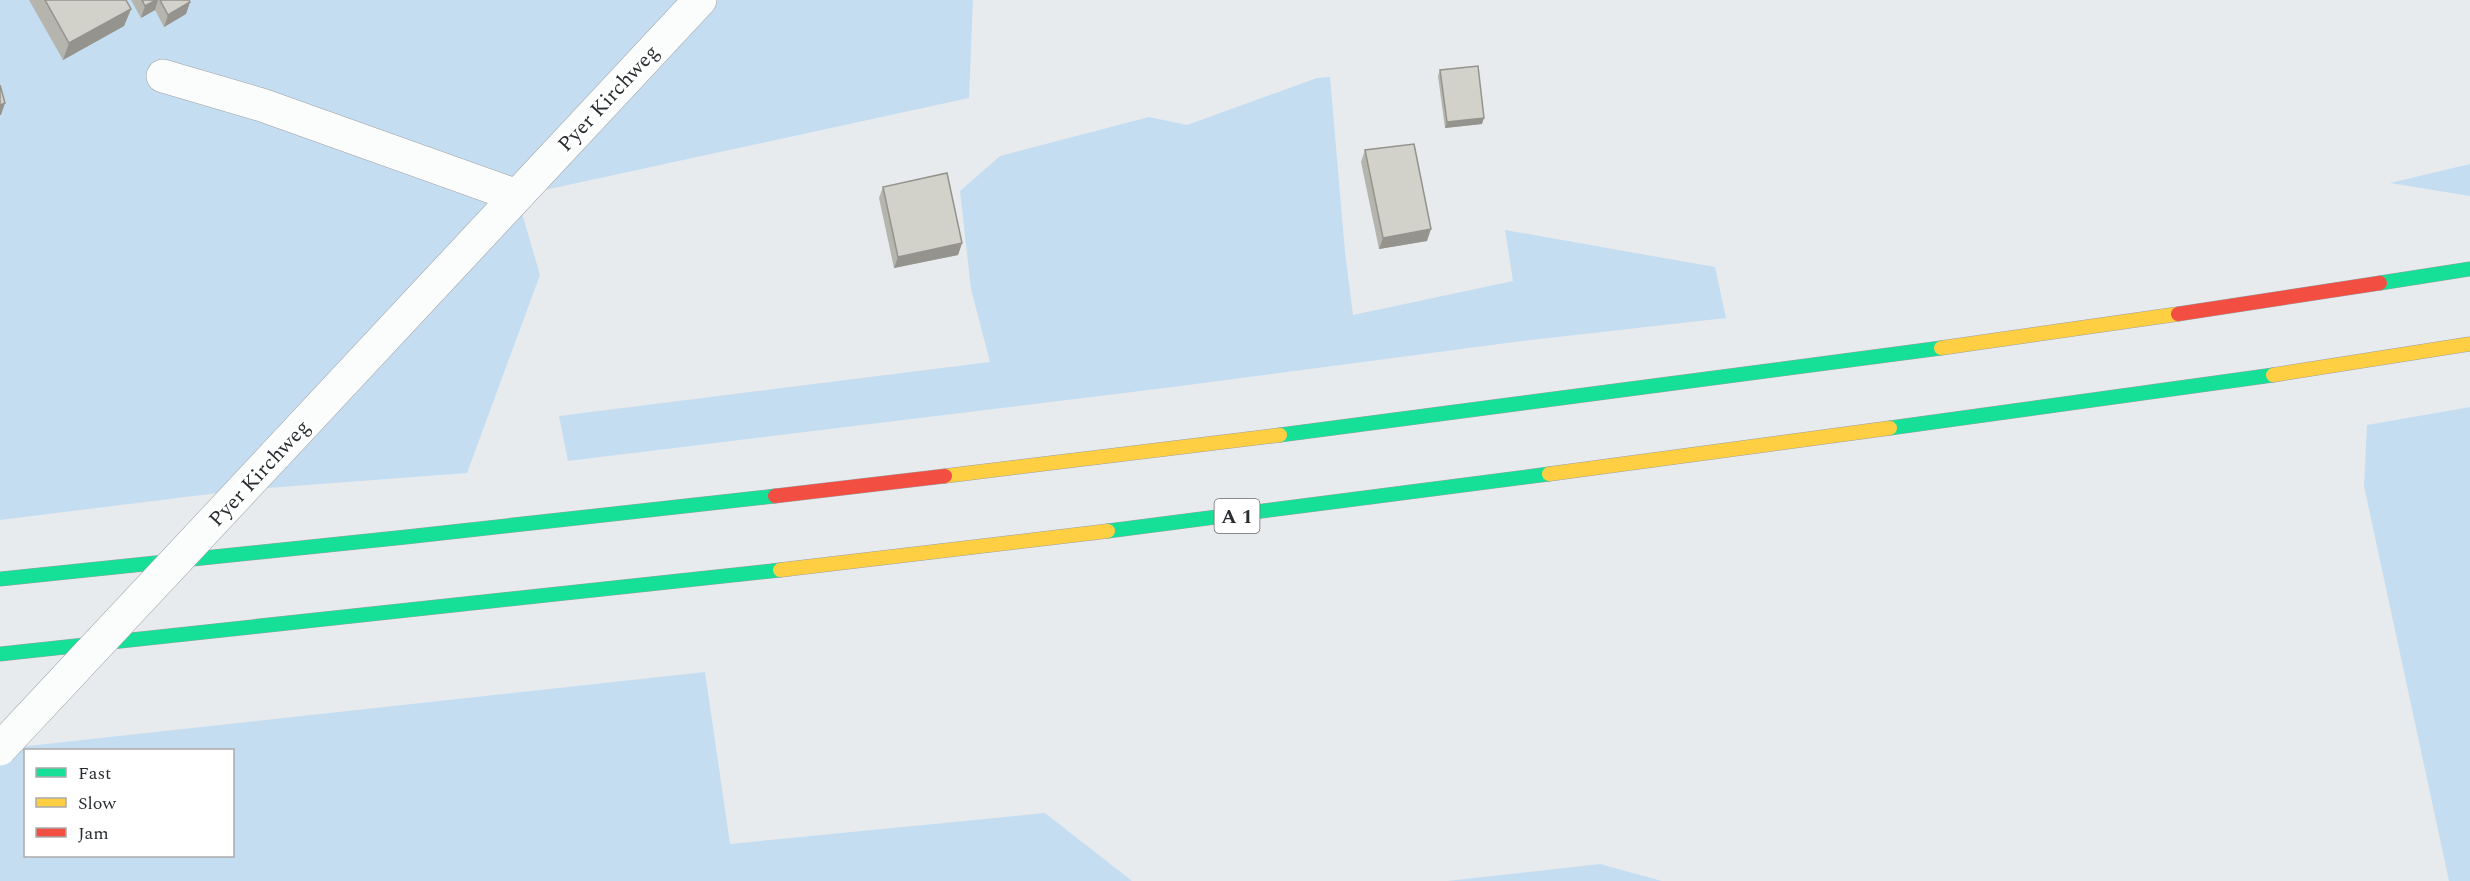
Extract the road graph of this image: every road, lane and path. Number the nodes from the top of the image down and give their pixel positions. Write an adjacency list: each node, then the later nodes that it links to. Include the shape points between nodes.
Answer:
1 (700, 0): 3 (street, Pyer Kirchweg)
2 (163, 76): 3 (street, via 261,105)
3 (517, 196): 8 (street, Pyer Kirchweg, bridge)
4 (2470, 269): 6 (highway, via 1818,366 1254,438 591,516)
5 (2470, 344): 7 (highway, A 1, via 2197,387 1274,511 616,589)
6 (0, 579)
7 (0, 654)
8 (0, 749)

